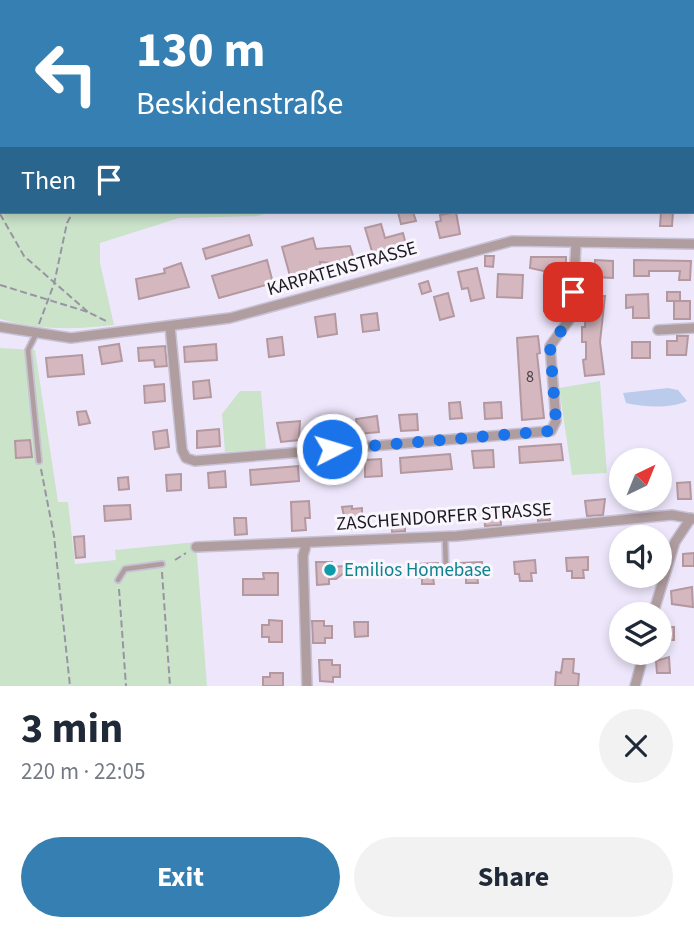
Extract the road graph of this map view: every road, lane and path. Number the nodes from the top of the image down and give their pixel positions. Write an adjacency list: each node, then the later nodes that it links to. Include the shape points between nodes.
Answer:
1 (0, 214): 5 (path, via 24,256)
2 (72, 214): 5 (path)
3 (576, 244): 4 (street, KARPATENSTRASSE); 9 (street, KARPATENSTRASSE, via 494,244 230,318); 9 (street, via 572,316 550,346 556,421 551,431 195,461 186,458 182,450)
4 (694, 244)
5 (54, 284): 7 (path); 8 (path)
6 (0, 285): 7 (path)
7 (48, 301): 8 (path); 14 (path)
8 (88, 312): 13 (path)
9 (170, 326): 13 (street, KARPATENSTRASSE)
10 (1, 327): 14 (street, KARPATENSTRASSE)
11 (694, 328): 12 (street)
12 (658, 330)
13 (120, 333): 14 (street, KARPATENSTRASSE, via 71,338)
14 (36, 334): 15 (lane, via 27,350)
15 (39, 461): 26 (path, via 54,536)
16 (693, 518): 17 (street, ZASCHENDORFER STRASSE, via 672,514); 24 (street, via 676,542)
17 (445, 537): 18 (street, ZASCHENDORFER STRASSE); 22 (lane)
18 (306, 545): 19 (street, ZASCHENDORFER STRASSE); 29 (street)
19 (196, 547): 20 (path)
20 (175, 560)
21 (162, 564): 23 (lane, via 125,569); 28 (path)
22 (446, 573)
23 (118, 580): 27 (path)
24 (657, 602)
25 (641, 665): 30 (street)
26 (69, 686)
27 (126, 686)
28 (170, 686)
29 (307, 686)
30 (635, 686)

